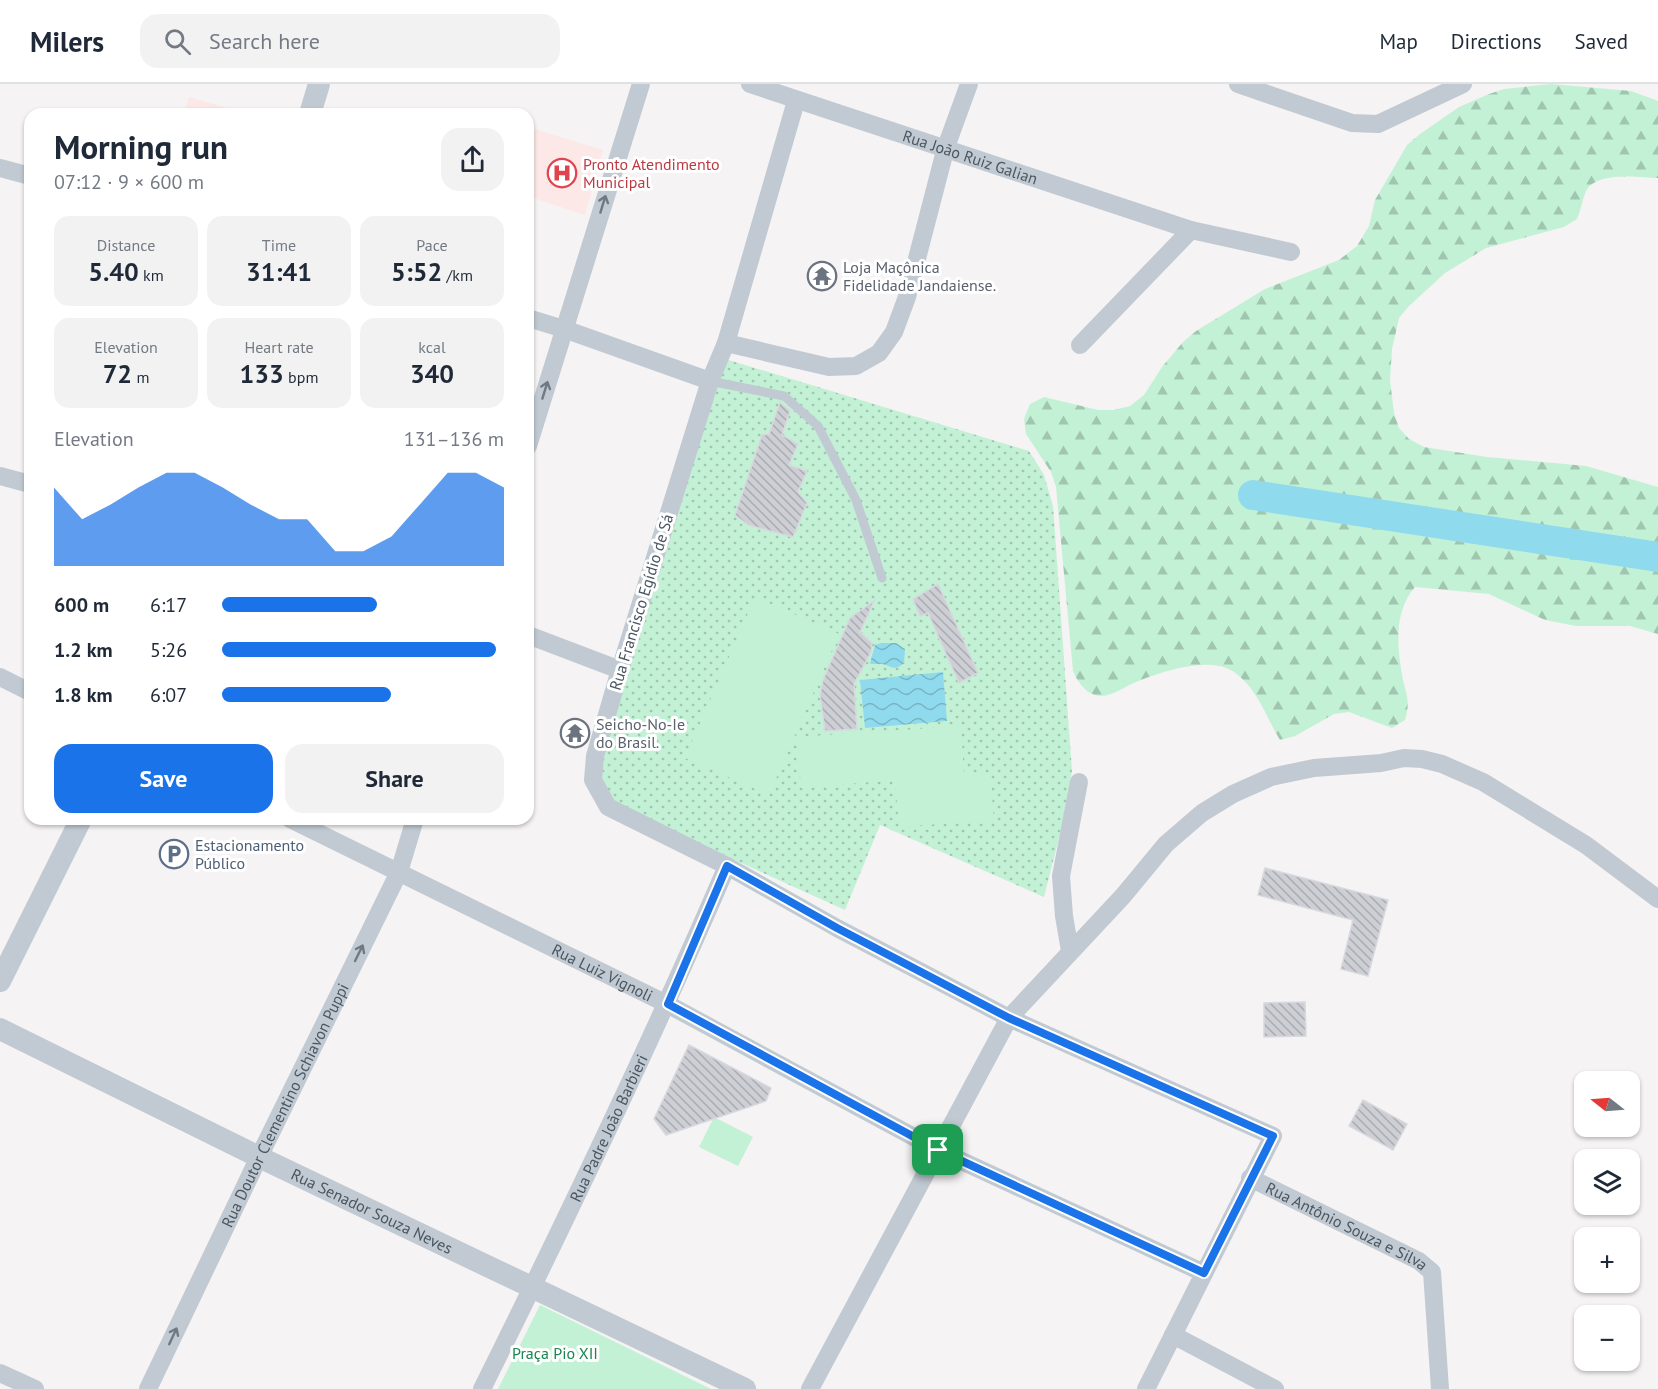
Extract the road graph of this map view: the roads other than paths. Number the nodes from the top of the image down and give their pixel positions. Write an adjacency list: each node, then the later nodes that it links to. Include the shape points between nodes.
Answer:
1 (319, 84): 8 (street)
2 (641, 84): 15 (street, one-way to 2)
3 (750, 84): 7 (street, Rua João Ruiz Galian)
4 (969, 84): 9 (street)
5 (1238, 84): 6 (street, via 1352,123 1378,124)
6 (1463, 84)
7 (796, 101): 9 (street, Rua João Ruiz Galian); 16 (street, Rua Francisco Egídio de Sá)
8 (312, 108)
9 (946, 147): 12 (street, Rua João Ruiz Galian); 16 (street, via 908,297 894,332 879,353 856,366 829,367)
10 (0, 168): 11 (street)
11 (24, 174)
12 (1191, 230): 13 (street, Rua João Ruiz Galian); 17 (street)
13 (1291, 252)
14 (534, 320): 15 (street)
15 (564, 329): 18 (street); 19 (street, one-way to 15)
16 (726, 343): 18 (street, Rua Francisco Egídio de Sá)
17 (1080, 345)
18 (710, 381): 22 (lane, via 784,396 818,426 856,500); 24 (street, Rua Francisco Egídio de Sá)
19 (534, 426)
20 (0, 476): 21 (street)
21 (24, 482)
22 (882, 578)
23 (534, 637): 24 (street)
24 (620, 670): 31 (street, Rua Francisco Egídio de Sá, via 595,756 594,780 608,807)
25 (0, 677): 26 (street)
26 (24, 689)
27 (1079, 782): 34 (street, via 1061,876)
28 (78, 825): 35 (street)
29 (302, 825): 32 (street, Rua Luiz Vignoli)
30 (413, 825): 32 (street, Rua Doutor Clementino Schiavon Puppi)
31 (727, 866): 36 (street, Rua Padre João Barbieri); 37 (street, Rua Francisco Egídio de Sá)
32 (399, 872): 36 (street, Rua Luiz Vignoli); 40 (street, Rua Doutor Clementino Schiavon Puppi, one-way to 32)
33 (1658, 899): 34 (street, via 1586,845 1483,782 1442,764 1404,758 1304,770 1271,777 1233,794 1202,813 1166,844)
34 (1070, 951): 37 (street)
35 (0, 981)
36 (668, 1004): 39 (street, Rua Luiz Vignoli); 43 (street, Rua Padre João Barbieri)
37 (1009, 1018): 39 (street); 41 (street, Rua Francisco Egídio de Sá, via 1273,1136)
38 (0, 1029): 40 (street, Rua Senador Souza Neves)
39 (938, 1150): 42 (street, Rua Luiz Vignoli); 50 (street)
40 (259, 1157): 43 (street, Rua Senador Souza Neves); 47 (street, Rua Doutor Clementino Schiavon Puppi, one-way to 40)
41 (1250, 1178): 42 (street); 53 (street, Rua Antônio Souza e Silva, via 1419,1261 1432,1272)
42 (1204, 1273): 44 (street)
43 (533, 1286): 48 (street, Rua Padre João Barbieri); 49 (street, Rua Senador Souza Neves)
44 (1173, 1335): 51 (street); 52 (street)
45 (0, 1373): 46 (street)
46 (35, 1389)
47 (148, 1389)
48 (482, 1389)
49 (745, 1389)
50 (810, 1389)
51 (1146, 1389)
52 (1275, 1389)
53 (1440, 1389)

